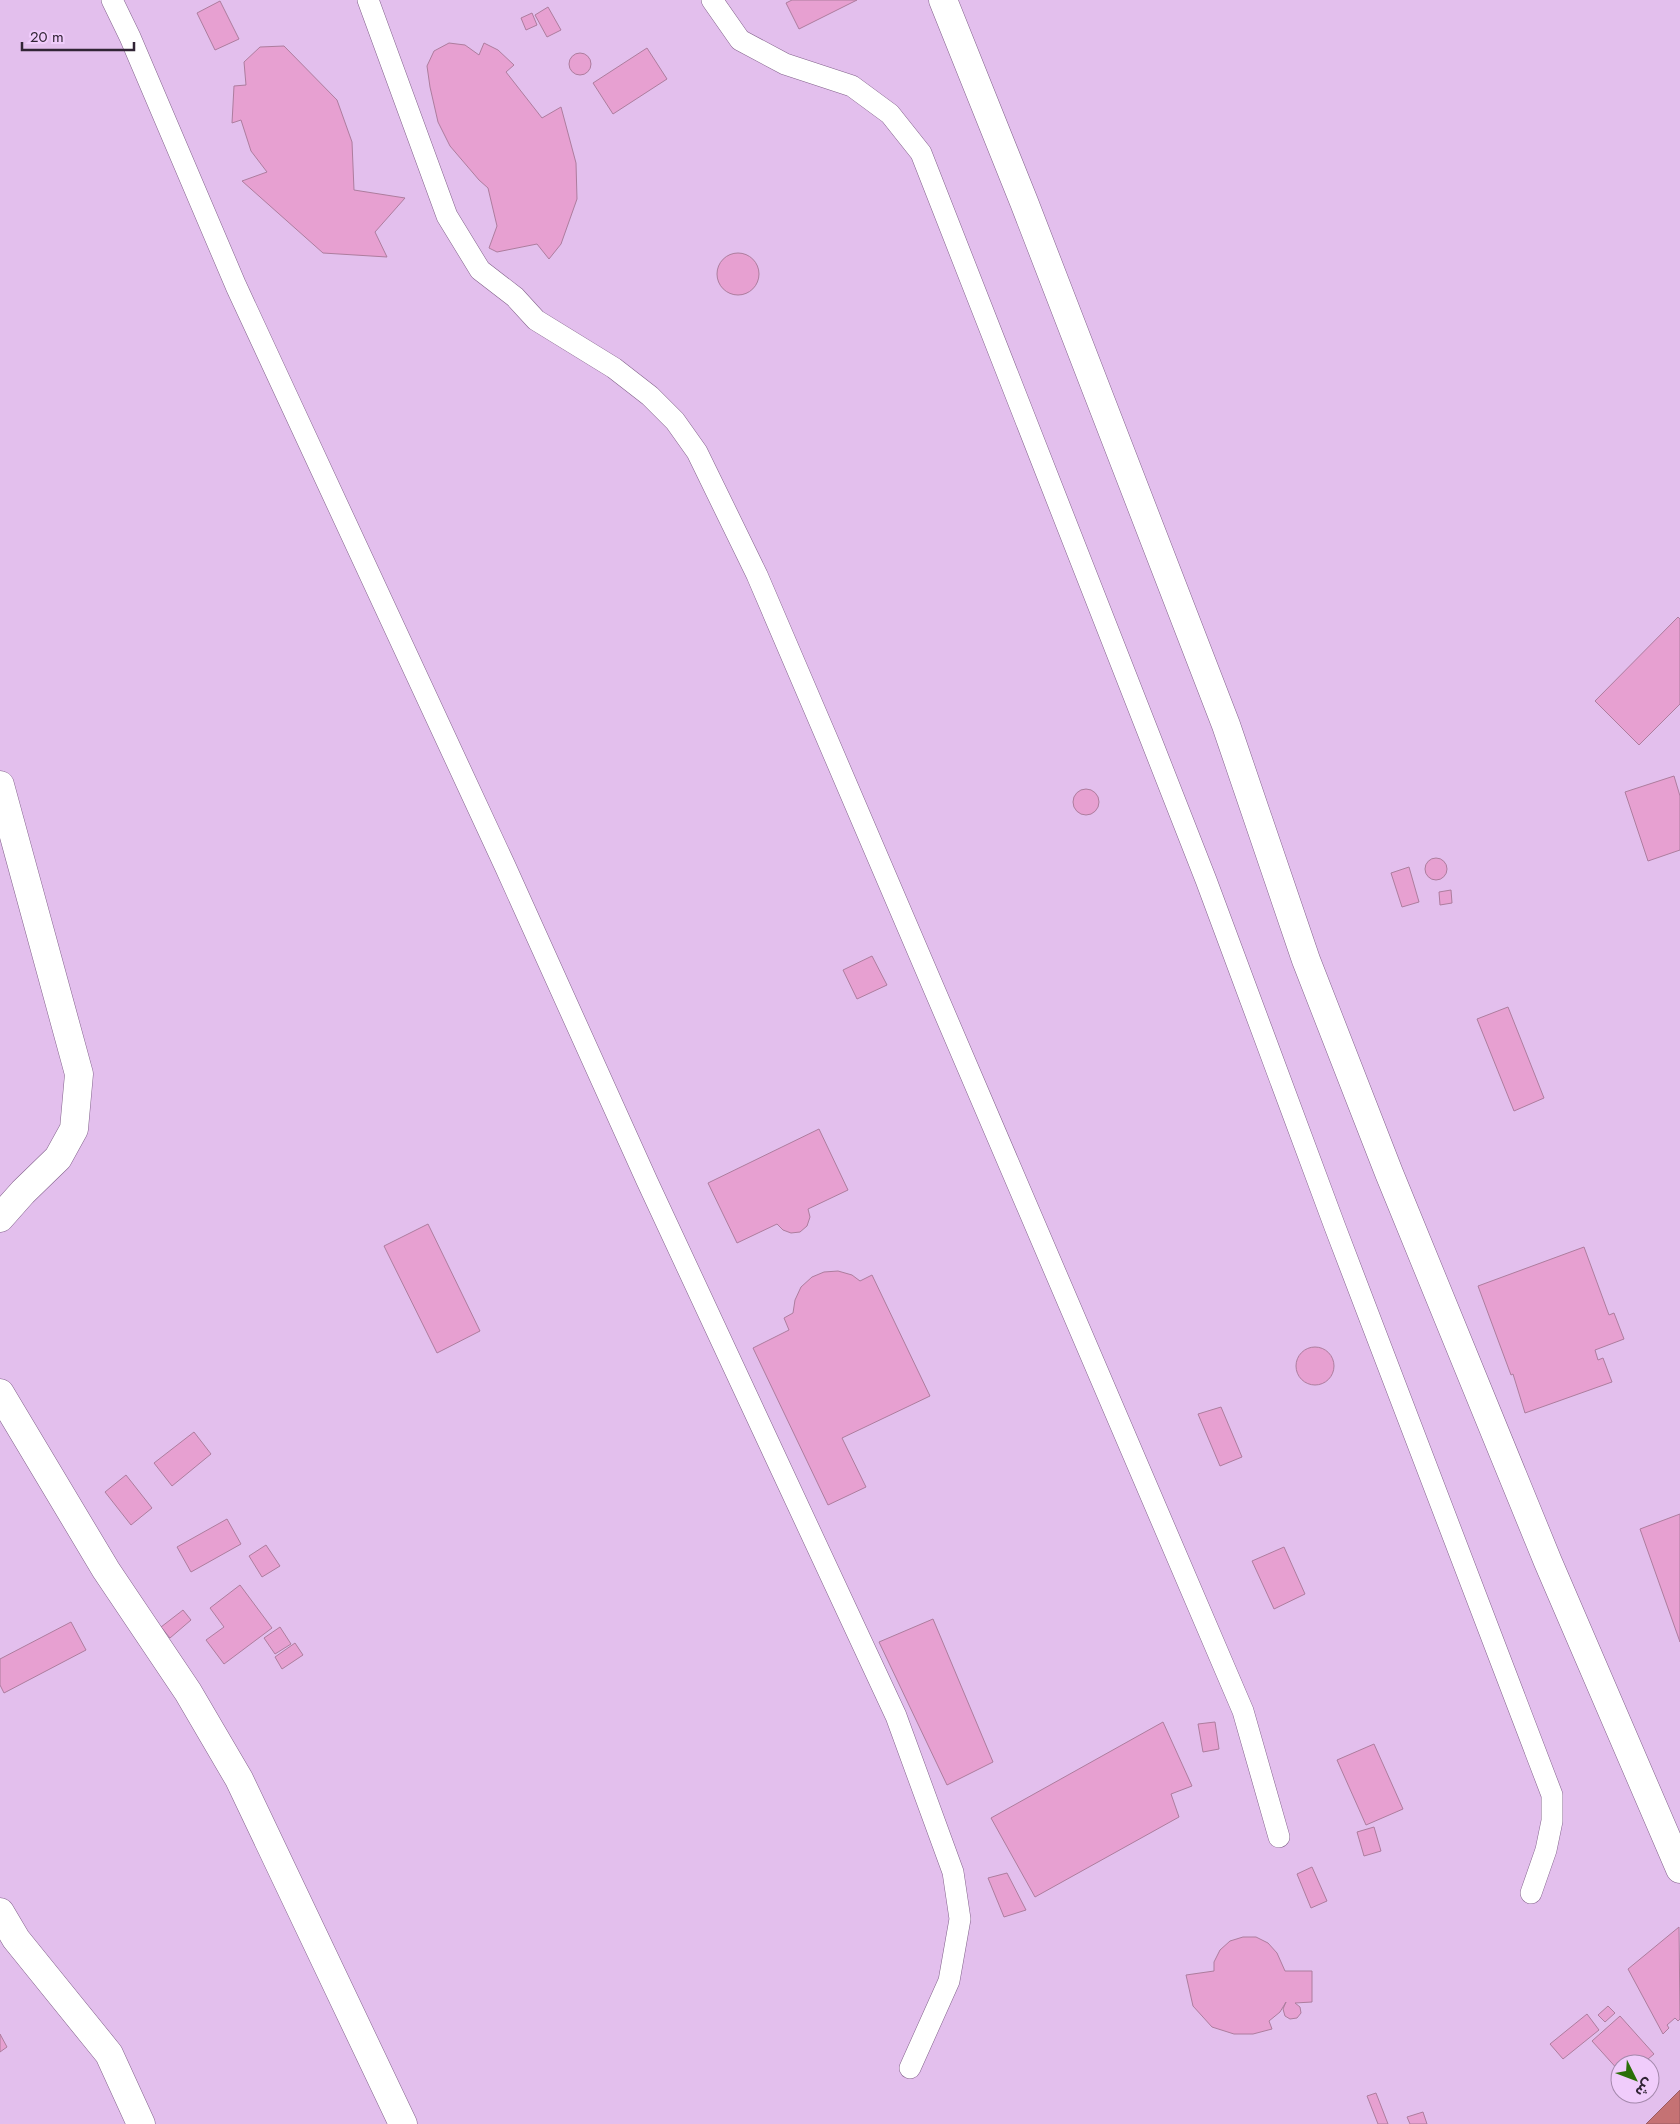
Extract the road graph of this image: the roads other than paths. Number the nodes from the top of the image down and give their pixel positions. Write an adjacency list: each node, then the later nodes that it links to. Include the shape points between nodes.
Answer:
1 (112, 0): 12 (lane, via 236,286 896,1716 953,1872 960,1919 949,1981)
2 (368, 0): 8 (lane, via 446,216 480,270 515,297 536,320 614,368 650,396 675,421 697,452 757,575 1243,1711)
3 (712, 0): 10 (lane, via 740,40 785,64 852,86 890,114 921,153 1206,880 1552,1795 1552,1821 1546,1850)
4 (943, 0): 9 (street, via 1226,725 1306,960 1386,1163 1548,1562)
5 (0, 785): 6 (street, via 79,1074 74,1129 58,1158)
6 (0, 1218)
7 (0, 1392): 14 (street, via 106,1570 188,1692 239,1780)
8 (1279, 1837)
9 (1680, 1869)
10 (1531, 1893)
11 (0, 1912): 13 (street, via 16,1938 109,2054)
12 (910, 2068)
13 (141, 2124)
14 (402, 2124)

